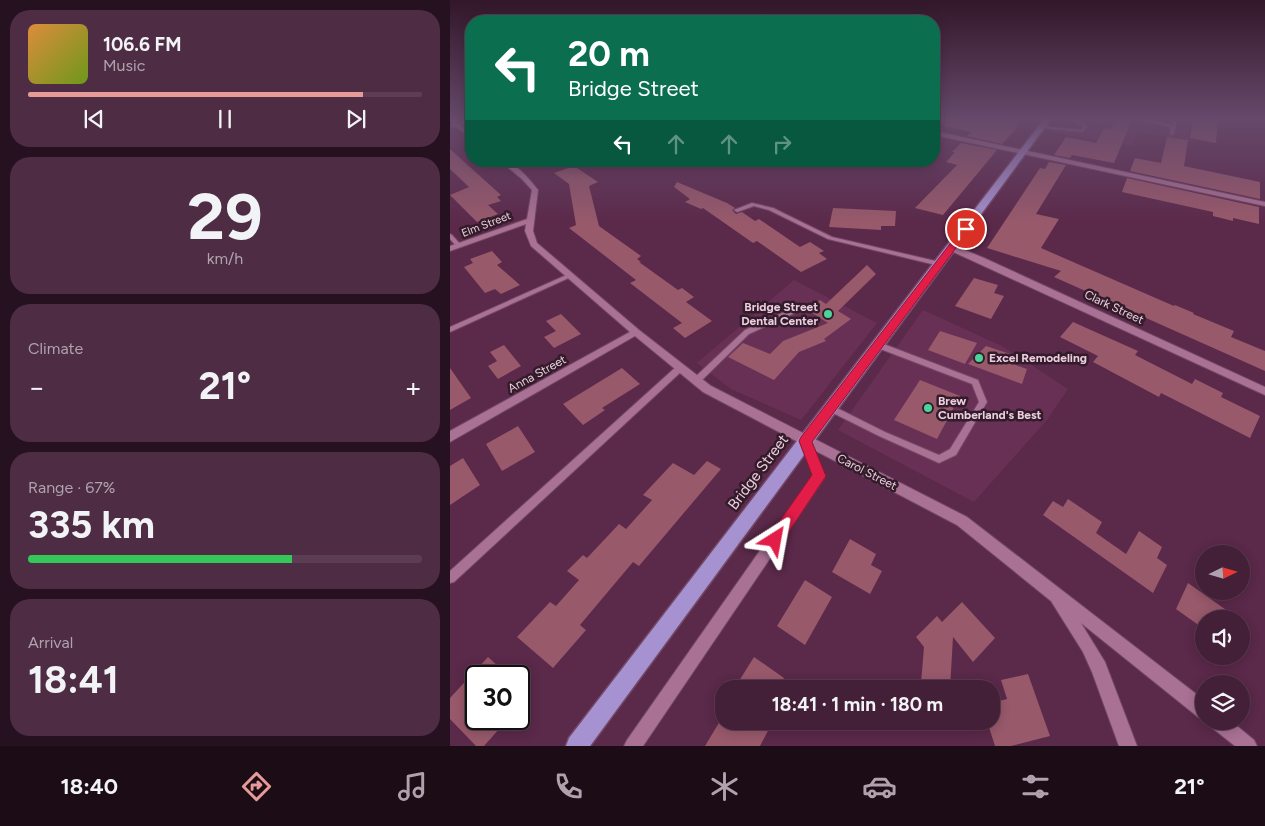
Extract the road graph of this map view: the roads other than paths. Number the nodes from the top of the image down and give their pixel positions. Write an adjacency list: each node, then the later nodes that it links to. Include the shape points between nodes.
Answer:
1 (1023, 154): 9 (main road)
2 (1032, 154): 4 (street)
3 (510, 167): 6 (street, Carol Street, via 535,190)
4 (1265, 204)
5 (737, 210): 11 (lane, via 754,204 830,238)
6 (530, 220): 8 (street, Elm Street); 12 (street, Carol Street, via 529,231 534,244)
7 (450, 236): 8 (lane)
8 (459, 246): 10 (street, Elm Street)
9 (952, 248): 11 (main road); 19 (street, Clark Street)
10 (450, 249)
11 (940, 264): 16 (main road)
12 (571, 275): 14 (lane); 15 (street, Carol Street)
13 (795, 310): 18 (lane, via 747,332)
14 (450, 330)
15 (636, 332): 17 (street, Carol Street); 21 (street, Anna Street)
16 (878, 345): 20 (main road); 20 (lane, via 975,382 983,402 953,452 939,459)
17 (680, 368): 18 (street, Carol Street); 23 (lane)
18 (696, 381): 22 (street, Carol Street)
19 (1265, 391)
20 (830, 408): 22 (main road)
21 (450, 437)
22 (805, 441): 24 (street, Carol Street, via 962,520); 27 (main road, Bridge Street); 28 (street, Bridge Street, via 819,476)
23 (450, 578)
24 (1057, 597): 25 (street, Carol Street); 29 (street, via 1088,646)
25 (1195, 704)
26 (1228, 730): 30 (street)
27 (577, 746)
28 (633, 746)
29 (1128, 746)
30 (1248, 746)

